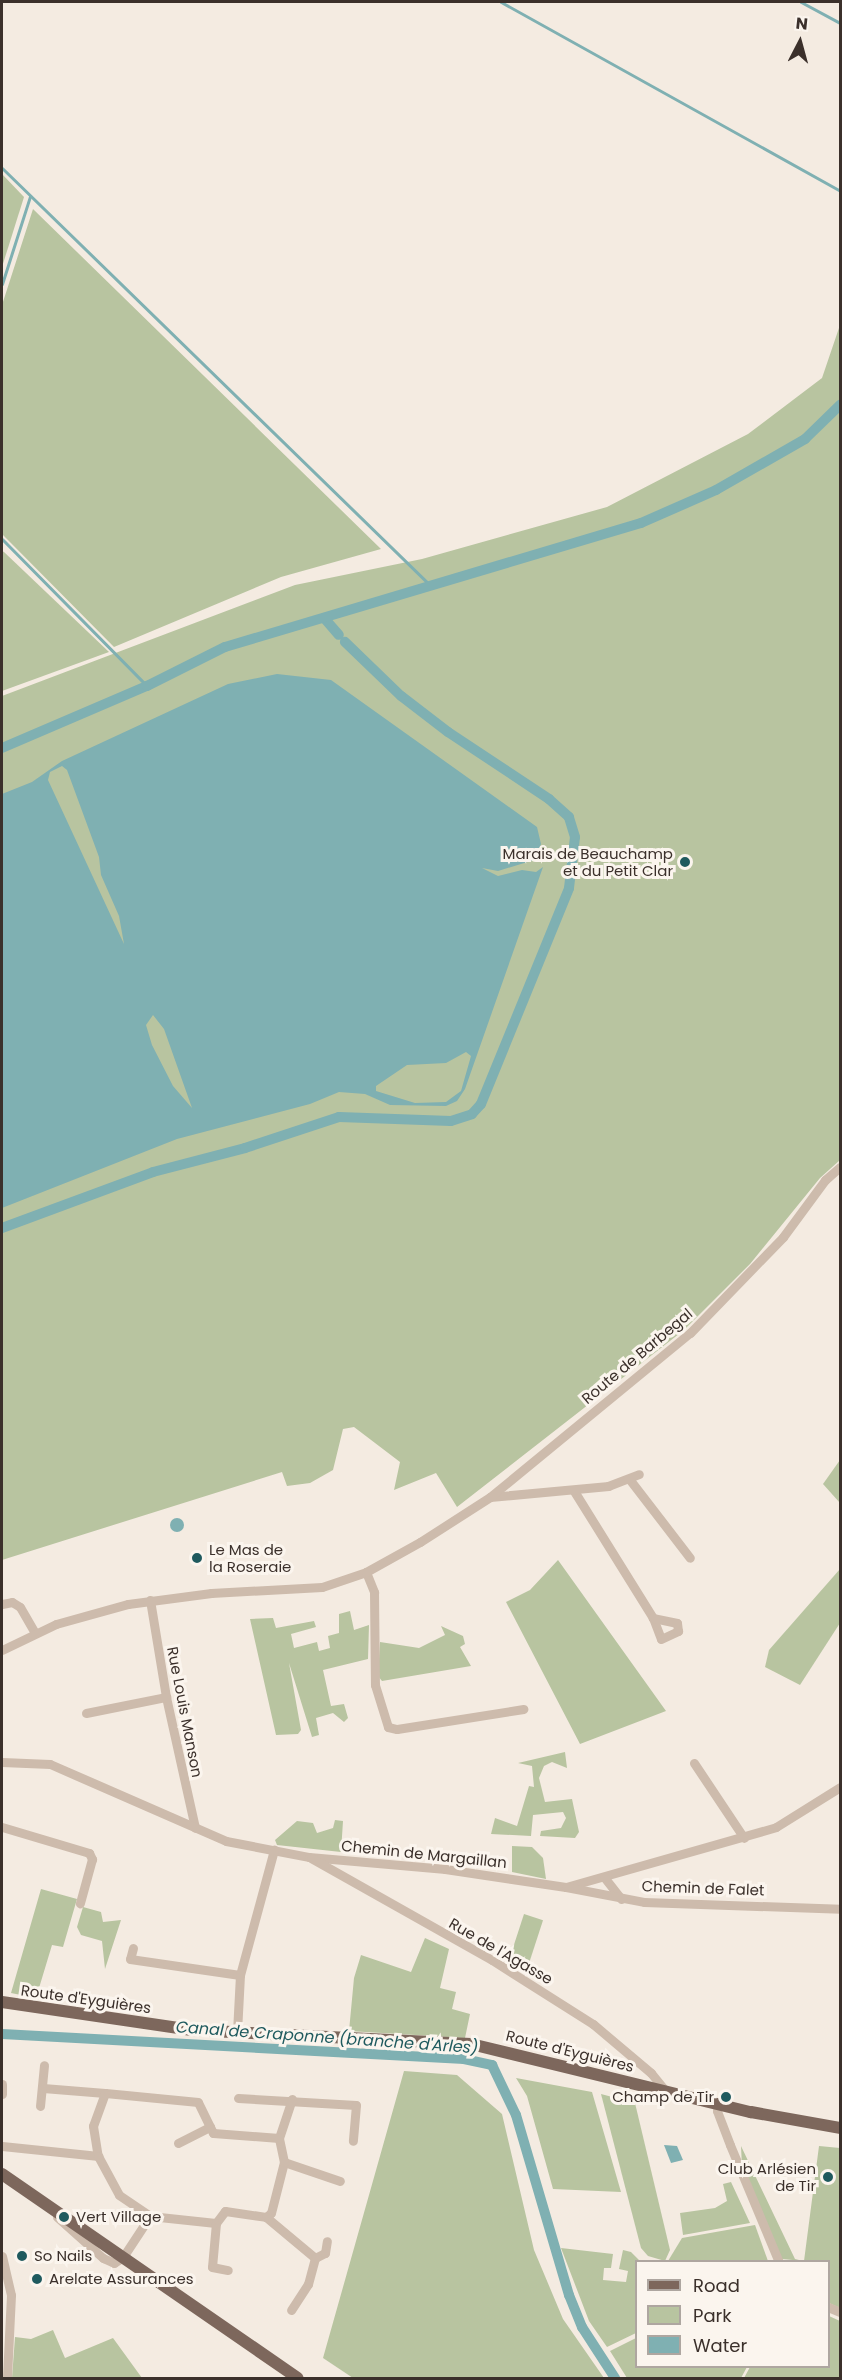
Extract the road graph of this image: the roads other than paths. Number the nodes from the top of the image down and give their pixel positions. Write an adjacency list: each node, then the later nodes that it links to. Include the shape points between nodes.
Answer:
1 (840, 1167): 5 (street, Route de Barbegal, via 825,1180 783,1237 690,1333)
2 (639, 1474): 3 (street)
3 (630, 1480): 4 (street); 6 (street)
4 (574, 1491): 5 (street); 10 (street)
5 (490, 1497): 7 (street, Route de Barbegal)
6 (690, 1558)
7 (366, 1572): 8 (street, Route de Barbegal, via 322,1587); 14 (street, via 375,1599 375,1685 388,1727 398,1729)
8 (150, 1600): 11 (street, Route de Barbegal, via 88,1613); 13 (street, Rue Louis Manson)
9 (2, 1604): 11 (street, via 12,1602 20,1606)
10 (652, 1618)
11 (35, 1633): 12 (street, Route de Barbegal)
12 (2, 1650)
13 (166, 1697): 15 (street); 20 (street, Rue Louis Manson)
14 (523, 1709)
15 (86, 1713)
16 (2, 1762): 20 (street, Chemin de Margaillan, via 50,1764)
17 (694, 1763): 21 (street)
18 (840, 1787): 21 (street, Chemin de Margaillan, via 801,1815)
19 (2, 1827): 27 (street, via 89,1853 92,1859)
20 (195, 1828): 22 (street, Chemin de Margaillan, via 226,1841)
21 (744, 1838): 24 (street, Chemin de Margaillan)
22 (274, 1850): 23 (street, Chemin de Margaillan); 30 (street)
23 (309, 1857): 25 (street, Chemin de Margaillan, via 445,1869); 36 (street, Rue de l'Agasse, via 492,1960 593,2024 651,2073)
24 (604, 1877): 25 (street, Chemin de Margaillan); 26 (street)
25 (566, 1887): 26 (street, Chemin de Falet)
26 (621, 1899): 28 (street, Chemin de Falet, via 684,1905)
27 (80, 1903)
28 (840, 1909)
29 (133, 1948): 30 (street, via 130,1959)
30 (240, 1975): 32 (street)
31 (2, 2002): 32 (main road, Route d'Eyguières, via 192,2030)
32 (237, 2032): 36 (main road, Route d'Eyguières, via 471,2044)
33 (44, 2065): 35 (street)
34 (2, 2084): 38 (street)
35 (43, 2088): 37 (street); 42 (street)
36 (664, 2089): 41 (main road, Route d'Eyguières)
37 (105, 2093): 43 (street, via 198,2102); 49 (street, via 93,2126)
38 (2, 2094)
39 (238, 2097): 40 (street)
40 (292, 2099): 45 (street); 46 (street, via 356,2105)
41 (719, 2103): 44 (main road, Route d'Eyguières); 60 (street, via 717,2111)
42 (40, 2106)
43 (210, 2127): 45 (street, via 213,2133); 47 (street)
44 (840, 2128)
45 (279, 2138): 50 (street)
46 (353, 2141)
47 (178, 2143)
48 (2, 2146): 49 (street)
49 (98, 2156): 53 (street, via 119,2195)
50 (284, 2162): 52 (street); 54 (street, via 272,2213)
51 (2, 2174): 58 (main road)
52 (340, 2181)
53 (150, 2216): 55 (street); 58 (street)
54 (266, 2217): 55 (street, via 225,2211); 59 (street)
55 (216, 2223): 61 (street, via 212,2267)
56 (327, 2241): 59 (street, via 325,2253)
57 (2, 2256): 63 (street, via 11,2295)
58 (123, 2257): 64 (main road)
59 (315, 2258): 62 (street, via 308,2284)
60 (778, 2260)
61 (228, 2270)
62 (291, 2310)
63 (7, 2379)
64 (298, 2379)

